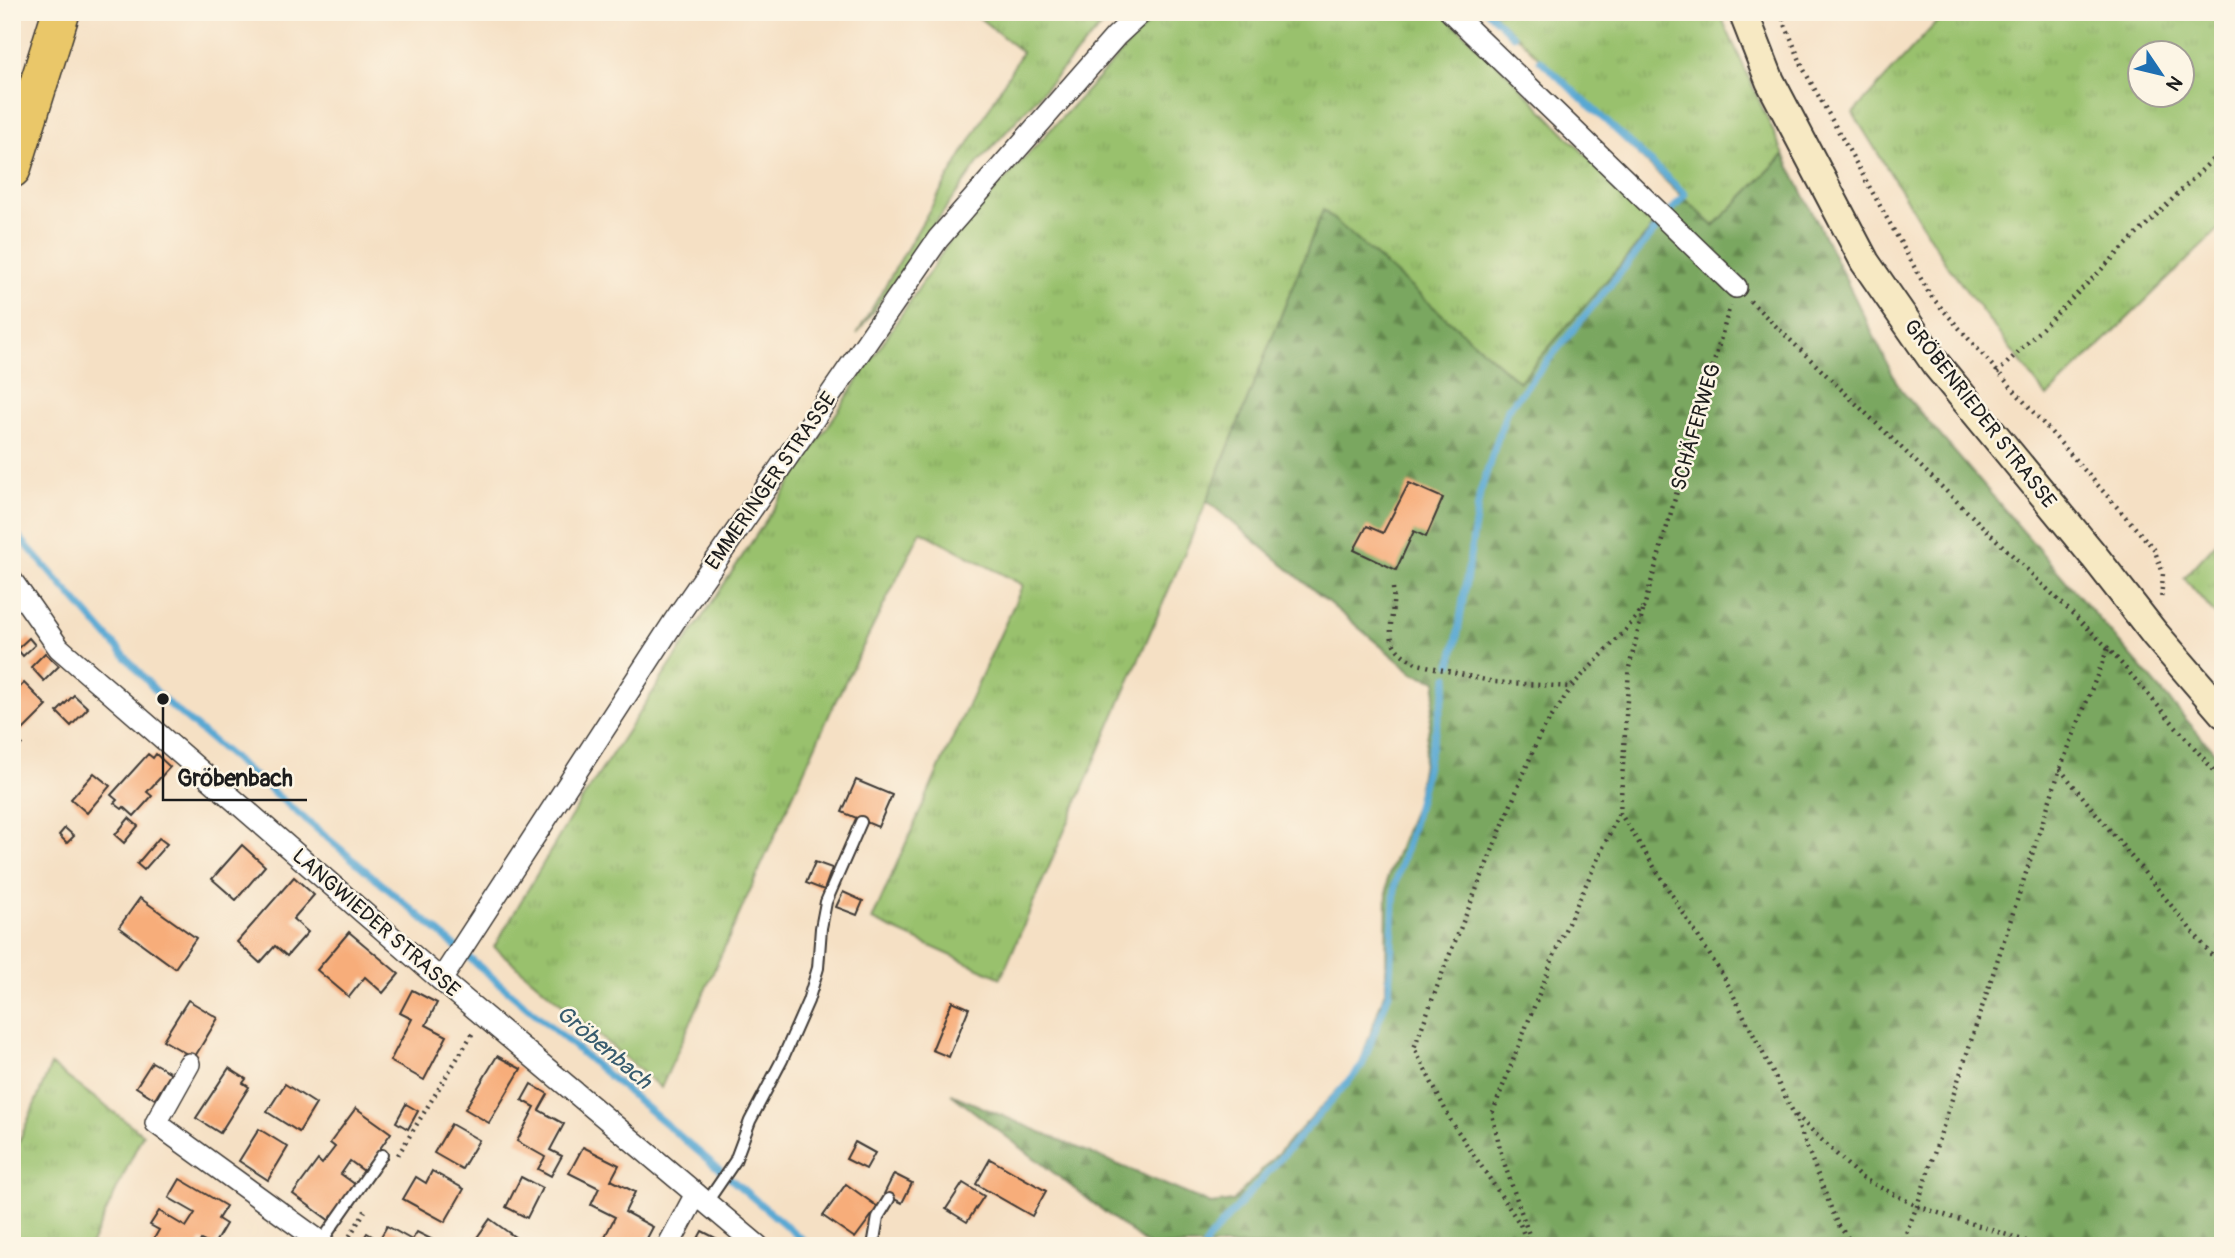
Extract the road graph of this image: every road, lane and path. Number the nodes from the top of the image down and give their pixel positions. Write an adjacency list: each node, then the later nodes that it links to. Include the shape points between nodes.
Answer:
1 (61, 12): 7 (highway)
2 (1142, 12): 22 (street, EMMERINGER STRASSE, via 938,239 676,620)
3 (1451, 12): 8 (street)
4 (1743, 12): 13 (street, GRÖBENRIEDER STRASSE, via 1770,81 1865,262 1935,363)
5 (1780, 12): 9 (path, via 1804,70 1930,295)
6 (2223, 149): 9 (path)
7 (12, 169)
8 (1736, 287): 12 (path, SCHÄFERWEG); 14 (path)
9 (1997, 373): 13 (path, via 2154,549 2163,573)
10 (12, 581): 22 (street, LANGWIEDER STRASSE, via 59,648)
11 (1393, 588): 15 (path, via 1392,643 1407,659 1494,682)
12 (1644, 607): 15 (path, SCHÄFERWEG); 19 (path, via 1629,668)
13 (2154, 633): 16 (street, GRÖBENRIEDER STRASSE)
14 (2108, 648): 17 (path); 18 (path)
15 (1572, 687): 37 (path, SCHÄFERWEG, via 1539,736 1414,1048 1451,1121 1520,1224)
16 (2223, 713)
17 (2060, 769): 21 (path); 31 (path)
18 (2223, 782)
19 (1620, 813): 25 (path, via 1725,979); 38 (path, via 1559,943 1492,1114)
20 (861, 822): 28 (lane, via 826,902 818,968 808,1001 735,1161)
21 (2223, 969)
22 (447, 972): 23 (street, LANGWIEDER STRASSE)
23 (483, 1015): 27 (path); 28 (street, LANGWIEDER STRASSE)
24 (189, 1065): 32 (street, via 156,1123)
25 (1793, 1112): 31 (path, via 1860,1177); 39 (path, via 1837,1223)
26 (382, 1155): 32 (lane)
27 (393, 1165)
28 (707, 1194): 34 (street); 35 (street, LANGWIEDER STRASSE)
29 (888, 1199): 36 (lane, via 878,1217)
30 (372, 1200): 33 (path)
31 (1917, 1206): 40 (path); 41 (path)
32 (323, 1244)
33 (344, 1246)
34 (668, 1246)
35 (758, 1246)
36 (873, 1246)
37 (1528, 1246)
38 (1533, 1246)
39 (1854, 1246)
40 (1901, 1246)
41 (2033, 1246)

